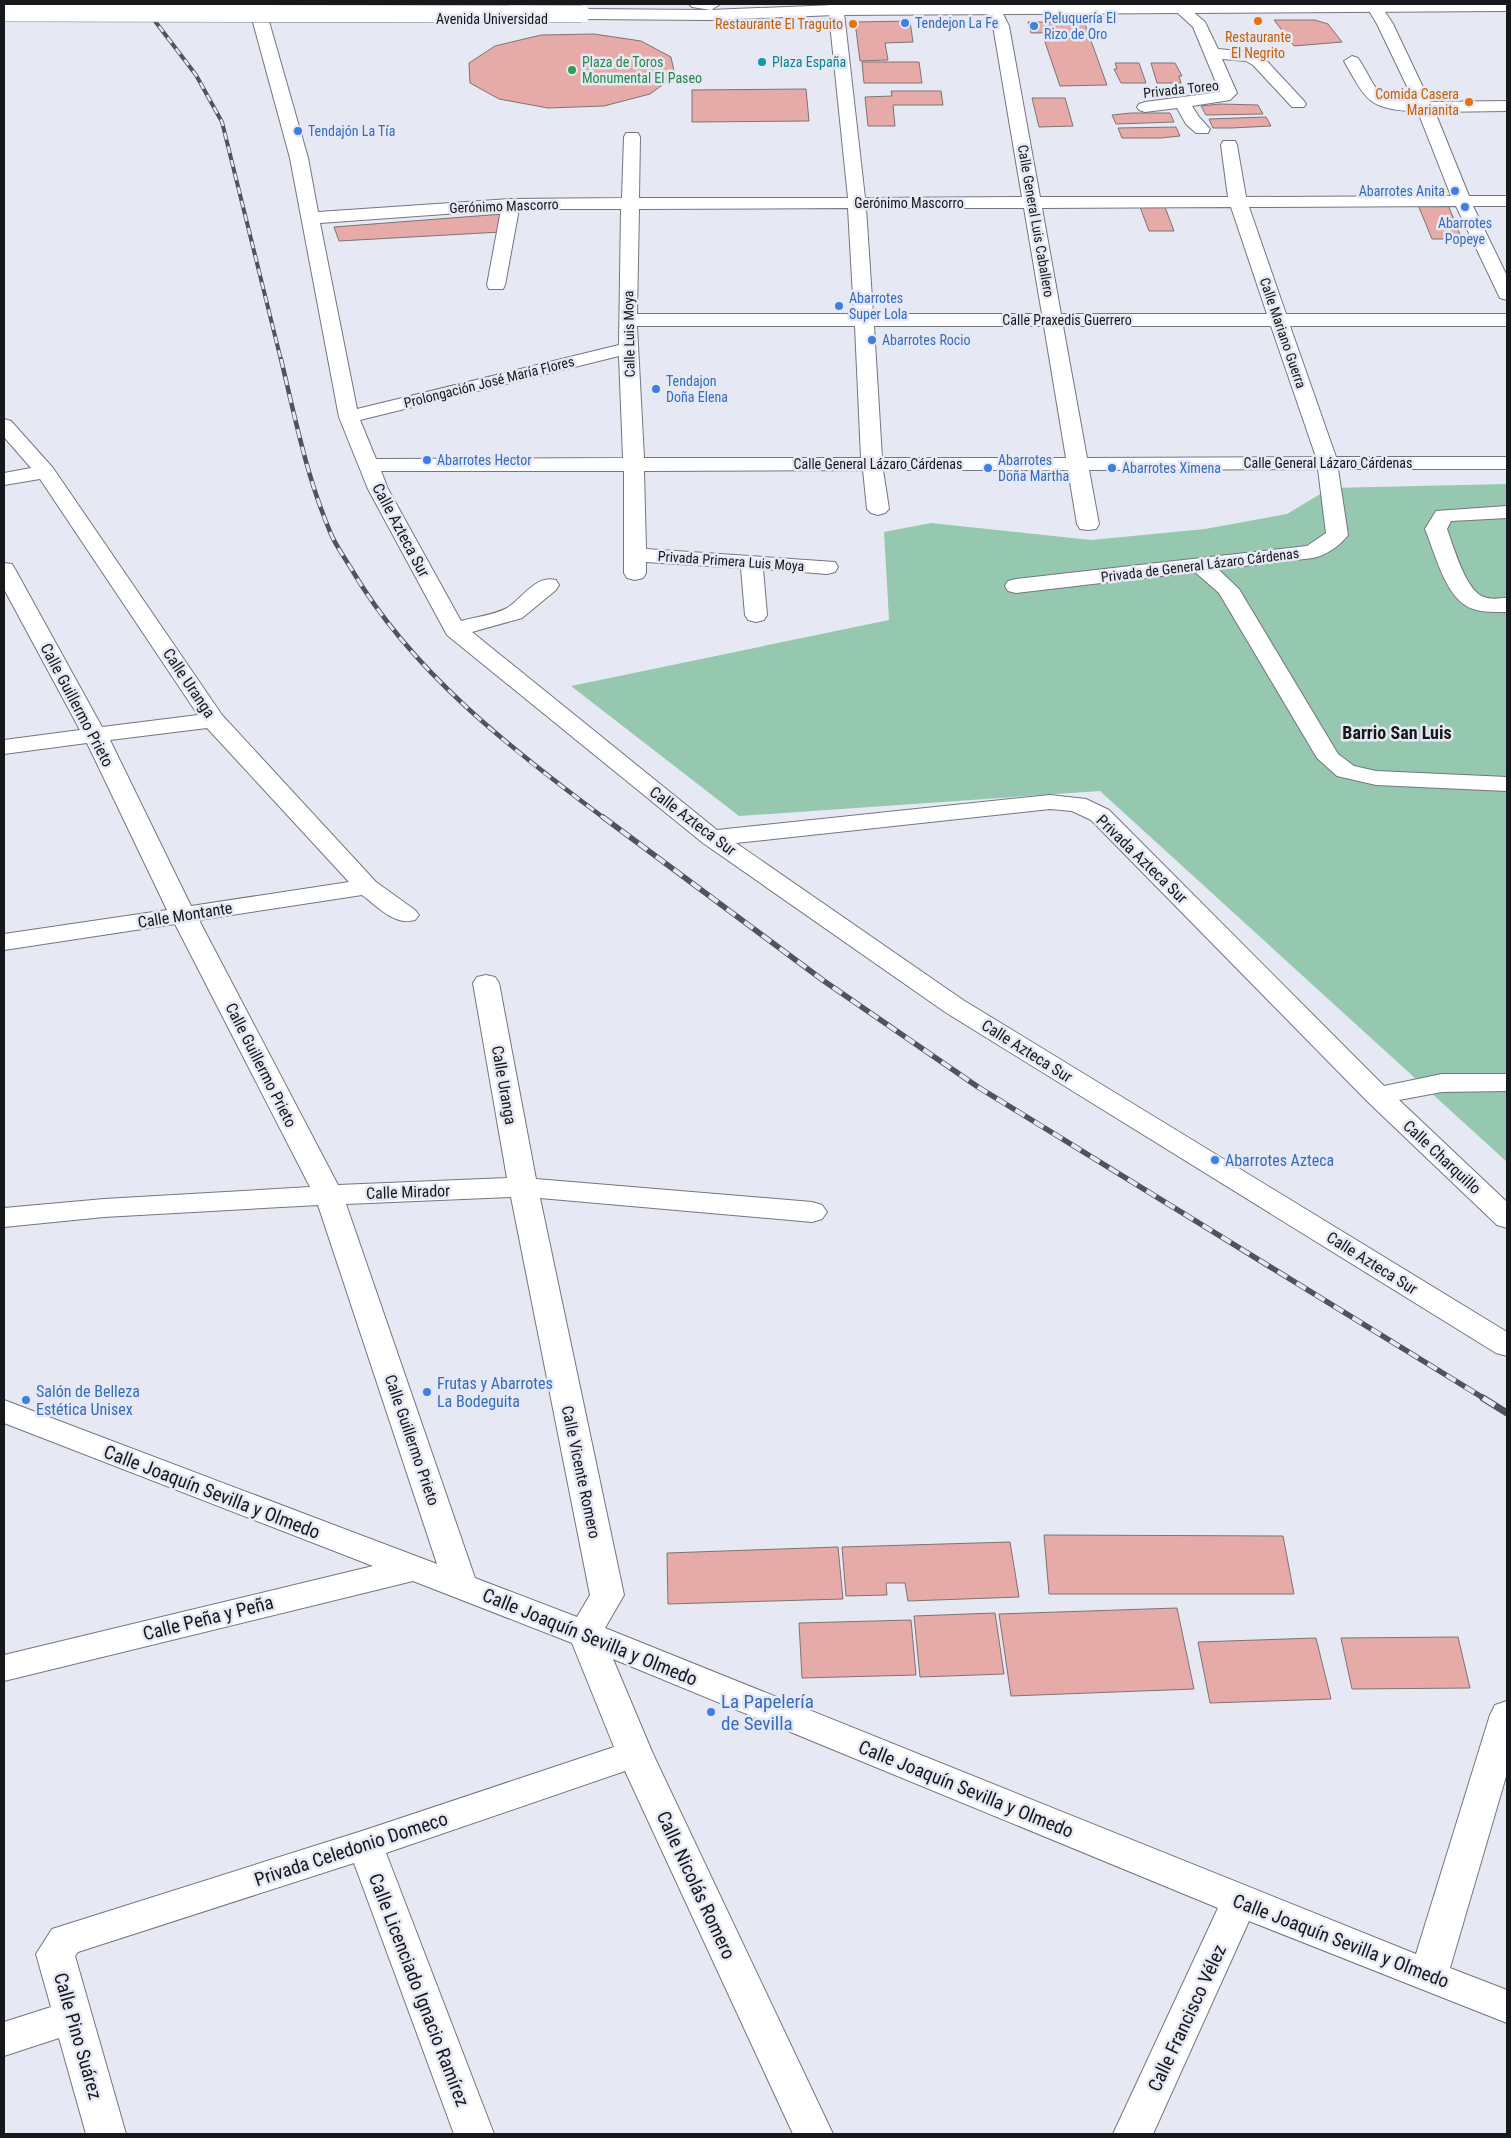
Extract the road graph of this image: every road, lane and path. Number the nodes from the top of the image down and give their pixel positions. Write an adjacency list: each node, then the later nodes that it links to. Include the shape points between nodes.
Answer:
1 (256, 4): 13 (street, Calle Azteca Sur)
2 (277, 4): 12 (street)
3 (4, 5): 10 (street, Avenida Universidad)
4 (1374, 5): 6 (street, Avenida Universidad); 7 (street, Avenida Universidad); 19 (street)
5 (992, 6): 6 (street, Avenida Universidad); 8 (street, Avenida Universidad); 26 (street, Calle General Luis Caballero, via 1002,26)
6 (1176, 6): 14 (street, Privada Toreo, via 1200,24)
7 (1507, 6)
8 (835, 7): 9 (street, Avenida Universidad); 28 (street)
9 (706, 8): 10 (street, Avenida Universidad); 12 (street, Avenida Universidad, via 634,18)
10 (581, 10): 11 (street, Avenida Universidad, bridge)
11 (4, 13)
12 (283, 20): 13 (street)
13 (264, 28): 31 (street, Calle Azteca Sur, via 299,158)
14 (1214, 53): 16 (street, Privada Toreo); 18 (street, via 1250,57 1259,62)
15 (1352, 62): 19 (street, via 1376,99 1385,104)
16 (1226, 84): 17 (street, Privada Toreo, via 1228,95); 17 (street, Privada Toreo, via 1140,100)
17 (1182, 102): 21 (street, Privada Toreo, via 1192,120)
18 (1298, 104)
19 (1424, 106): 20 (street); 24 (street)
20 (1507, 106)
21 (1202, 129)
22 (632, 137): 30 (street, Calle Luis Moya)
23 (1229, 145): 27 (street, Calle Mariano Guerra)
24 (1462, 201): 25 (street, Gerónimo Mascorro); 27 (street, Gerónimo Mascorro); 33 (street)
25 (1507, 201)
26 (1032, 202): 27 (street, Gerónimo Mascorro); 28 (street, Gerónimo Mascorro); 36 (street, Calle General Luis Caballero)
27 (1238, 202): 34 (street, Calle Mariano Guerra)
28 (857, 203): 30 (street, Gerónimo Mascorro); 38 (street)
29 (511, 204): 30 (street, Gerónimo Mascorro); 31 (street, Gerónimo Mascorro); 32 (street)
30 (629, 204): 35 (street, Calle Luis Moya)
31 (310, 218): 40 (street, Calle Azteca Sur)
32 (496, 285)
33 (1507, 294)
34 (1278, 319): 36 (street, Calle Praxedis Guerrero); 37 (street, Calle Praxedis Guerrero); 43 (street, Calle Mariano Guerra)
35 (627, 320): 38 (street, Calle Praxedis Guerrero); 39 (street, Calle Luis Moya)
36 (1053, 320): 38 (street, Calle Praxedis Guerrero); 42 (street, Calle General Luis Caballero)
37 (1507, 320)
38 (863, 321): 46 (street)
39 (628, 348): 40 (street, Prolongación José María Flores); 45 (street, Calle Luis Moya)
40 (349, 417): 47 (street, Calle Azteca Sur)
41 (4, 425): 48 (street, Calle Uranga)
42 (1078, 463): 43 (street, Calle General Lázaro Cárdenas); 46 (street, Calle General Lázaro Cárdenas); 52 (street, Calle General Luis Caballero)
43 (1328, 463): 44 (street, Calle General Lázaro Cárdenas); 56 (street, Privada de General Lázaro Cárdenas, via 1337,535 1313,552)
44 (1507, 463)
45 (634, 464): 46 (street, Calle General Lázaro Cárdenas); 47 (street, Calle General Lázaro Cárdenas); 55 (street, Privada Primera Luis Moya, via 635,564)
46 (872, 464): 50 (street)
47 (369, 465): 63 (street, Calle Azteca Sur, via 378,489)
48 (46, 472): 49 (street); 64 (street, Calle Uranga)
49 (4, 479)
50 (878, 509)
51 (1507, 512): 54 (street, via 1443,515)
52 (1088, 524)
53 (1507, 528): 54 (street)
54 (1436, 530): 61 (street, via 1464,594 1474,601)
55 (752, 562): 57 (street, Privada Primera Luis Moya); 62 (street)
56 (1199, 564): 60 (street, Privada de General Lázaro Cárdenas); 67 (street, via 1228,589 1329,758 1346,771 1376,778)
57 (827, 568)
58 (4, 569): 65 (street, Calle Guillermo Prieto)
59 (548, 585): 63 (street, via 514,613)
60 (1016, 586)
61 (1507, 605)
62 (756, 616)
63 (455, 630): 68 (street, Calle Azteca Sur)
64 (213, 720): 65 (street); 69 (street, Calle Uranga)
65 (95, 735): 66 (street); 70 (street, Calle Guillermo Prieto)
66 (4, 747)
67 (1507, 784)
68 (712, 838): 75 (street, Privada Azteca Sur, via 1050,802 1077,804 1100,815); 82 (street, Calle Azteca Sur, via 954,1006)
69 (367, 887): 70 (street, Calle Montante); 71 (street, Calle Uranga)
70 (184, 915): 72 (street, Calle Montante); 77 (street, Calle Guillermo Prieto)
71 (406, 915)
72 (4, 942)
73 (486, 983): 76 (street, Calle Uranga)
74 (1507, 1082): 75 (street, via 1442,1083)
75 (1378, 1096): 80 (street, Calle Charquillo)
76 (523, 1187): 77 (street, Calle Mirador); 78 (street, Calle Mirador); 87 (street, Calle Vicente Romero, via 607,1595)
77 (328, 1195): 79 (street, Calle Mirador, via 104,1208); 86 (street, Calle Guillermo Prieto)
78 (812, 1212)
79 (4, 1218)
80 (1507, 1218)
81 (1507, 1324): 82 (street)
82 (1476, 1327): 83 (street, Calle Azteca Sur)
83 (1507, 1346)
84 (4, 1411): 85 (street, Calle Joaquín Sevilla y Olmedo)
85 (412, 1569): 86 (street, Calle Joaquín Sevilla y Olmedo); 88 (street, Calle Peña y Peña)
86 (462, 1586): 87 (street, Calle Joaquín Sevilla y Olmedo)
87 (585, 1634): 90 (street, Calle Nicolás Romero); 92 (street, Calle Joaquín Sevilla y Olmedo)
88 (4, 1668)
89 (1507, 1715): 94 (street)
90 (634, 1754): 91 (street, Privada Celedonio Domeco); 100 (street, Calle Nicolás Romero)
91 (364, 1845): 93 (street, Privada Celedonio Domeco); 99 (street, Calle Licenciado Ignacio Ramírez)
92 (1240, 1901): 94 (street, Calle Joaquín Sevilla y Olmedo); 101 (street, Calle Francisco Vélez)
93 (66, 1940): 96 (street, Calle Pino Suárez, via 55,1954)
94 (1429, 1974): 95 (street, Calle Joaquín Sevilla y Olmedo)
95 (1507, 2007)
96 (73, 2017): 97 (street); 98 (street, Calle Pino Suárez)
97 (4, 2039)
98 (106, 2134)
99 (474, 2134)
100 (813, 2134)
101 (1134, 2134)

